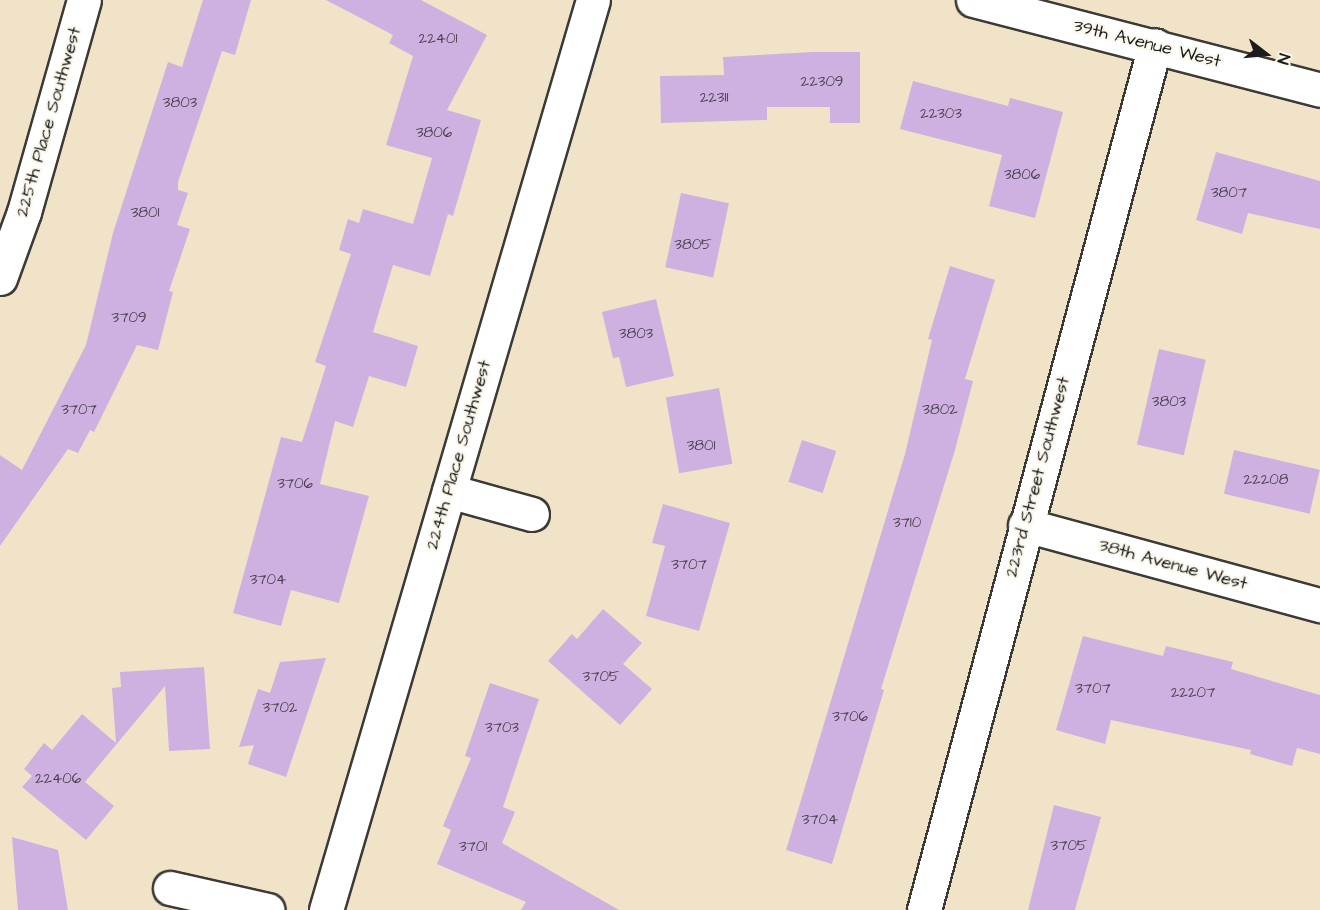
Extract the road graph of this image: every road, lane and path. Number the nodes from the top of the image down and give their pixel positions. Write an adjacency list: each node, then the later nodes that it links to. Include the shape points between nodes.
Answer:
1 (84, 0): 6 (street, 225th Place Southwest, via 24,212)
2 (592, 0): 7 (street, 224th Place Southwest)
3 (973, 0): 4 (street, 39th Avenue West)
4 (1155, 45): 5 (street, 39th Avenue West); 9 (street, 223rd Street Southwest)
5 (1320, 90)
6 (0, 278)
7 (448, 491): 8 (street); 13 (street, 224th Place Southwest)
8 (532, 514)
9 (1025, 525): 10 (street, 38th Avenue West); 14 (street, 223rd Street Southwest)
10 (1320, 604)
11 (170, 888): 12 (street)
12 (268, 910)
13 (326, 910)
14 (924, 910)

